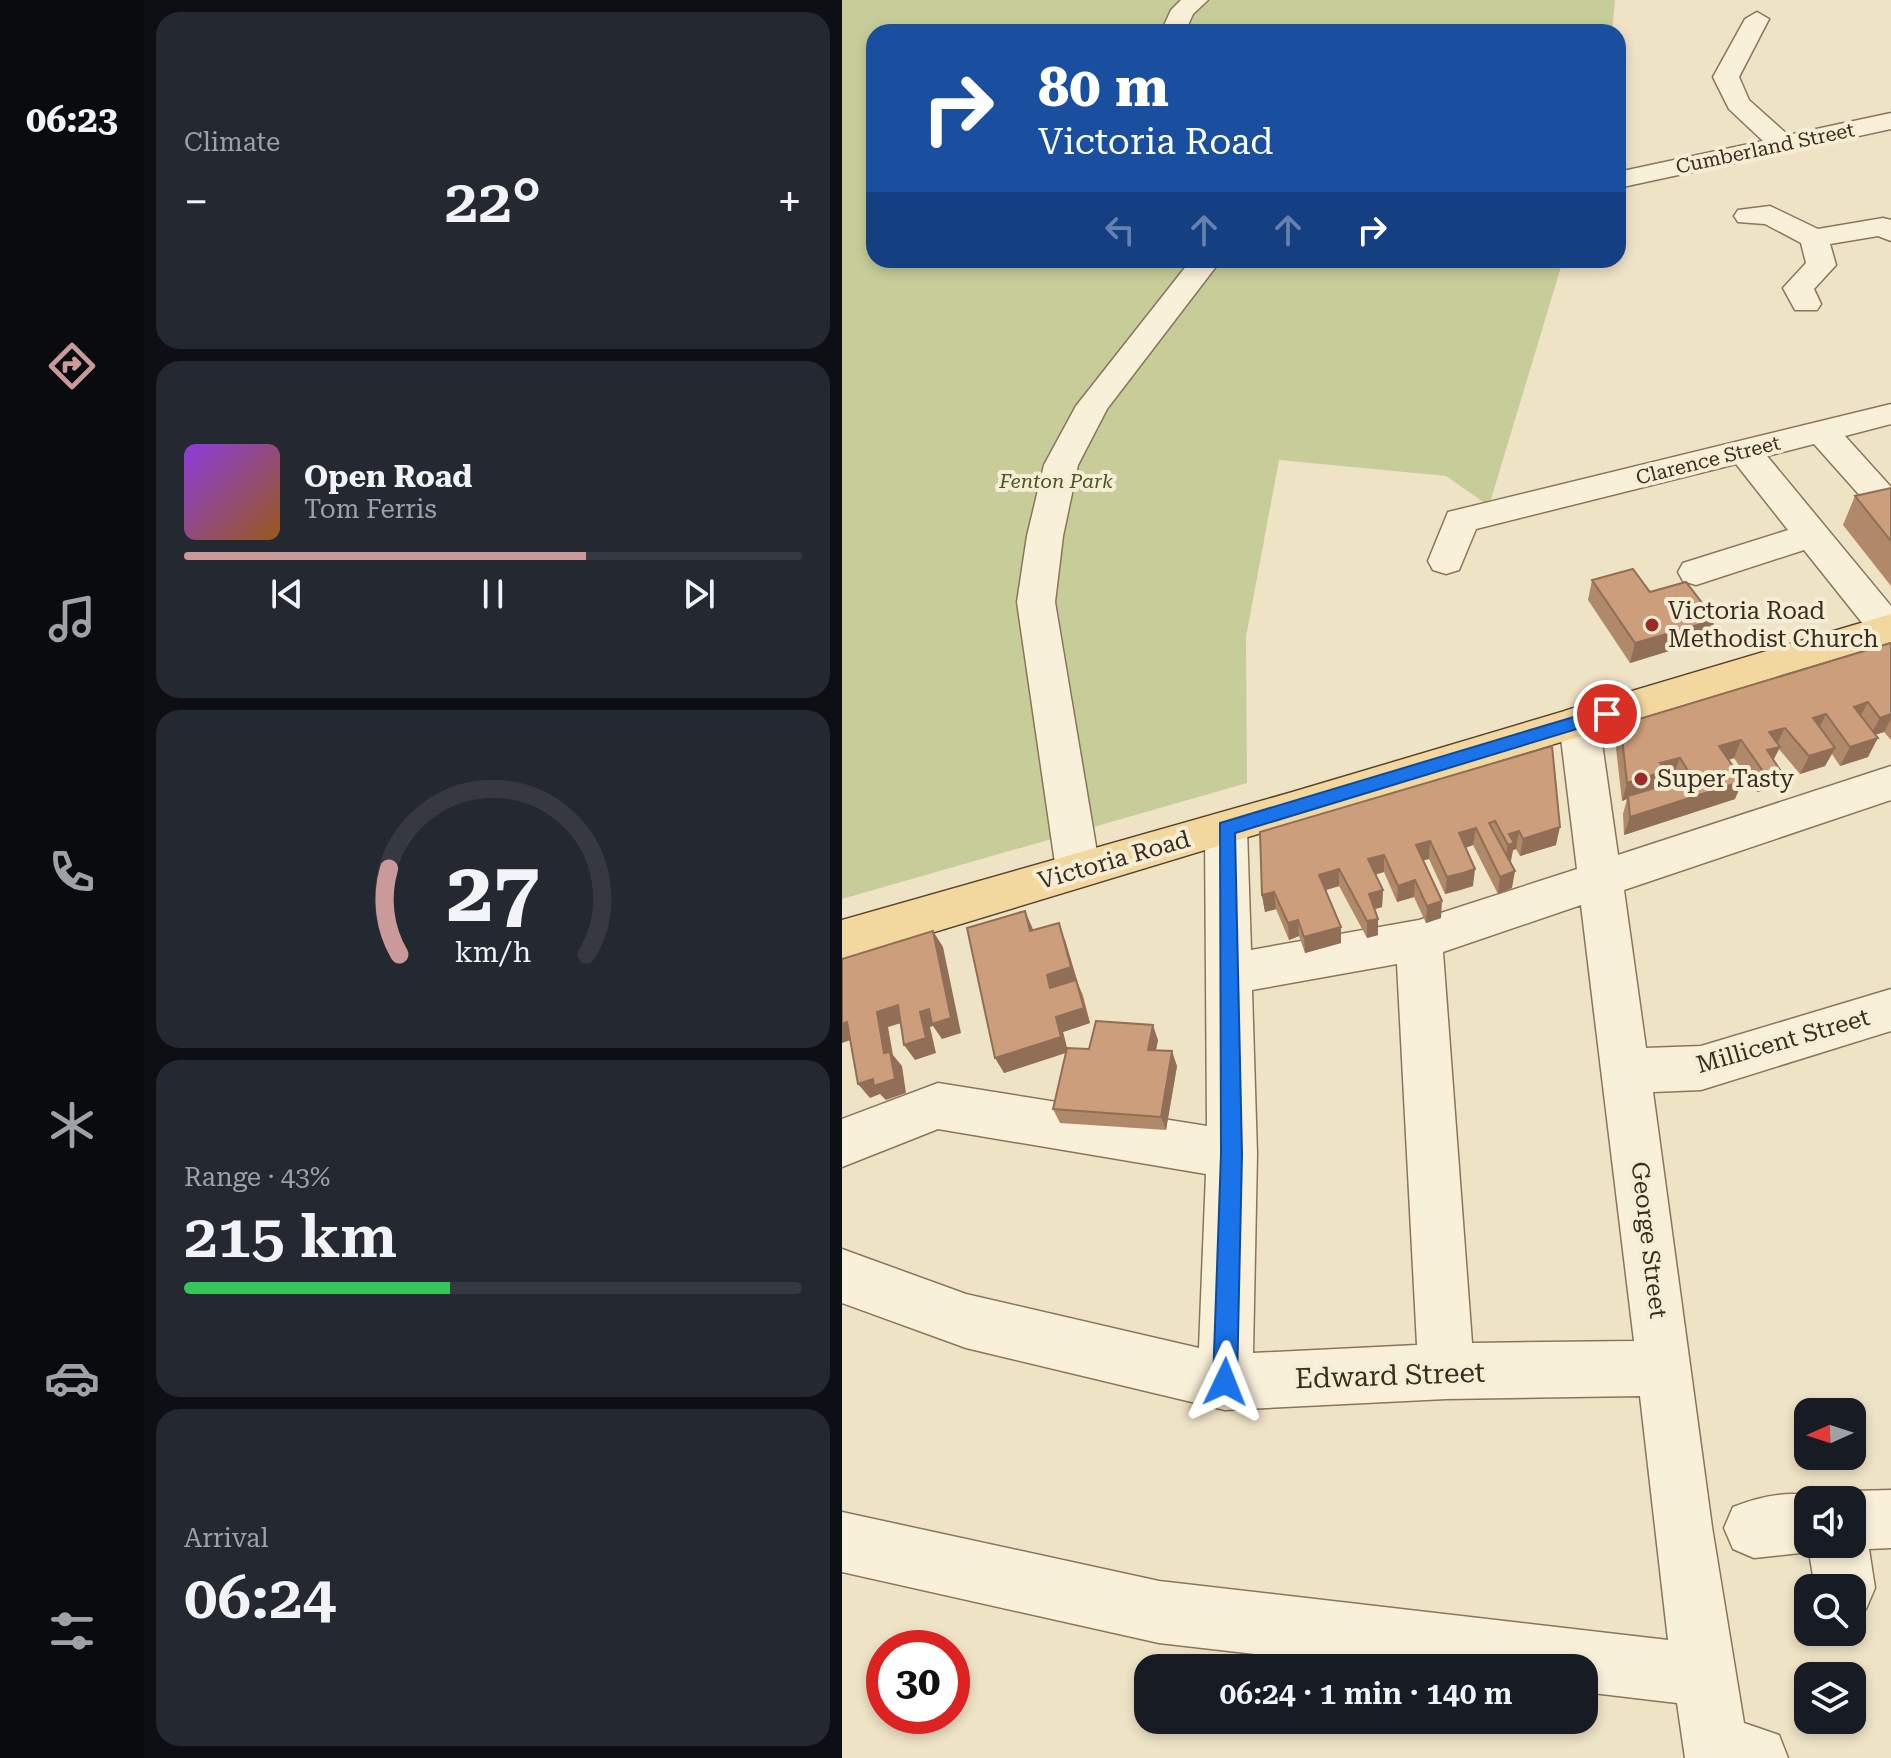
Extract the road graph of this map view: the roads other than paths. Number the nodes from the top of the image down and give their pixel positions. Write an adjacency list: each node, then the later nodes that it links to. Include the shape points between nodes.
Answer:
1 (1196, 0): 3 (street)
2 (1757, 19): 5 (street, via 1726,77 1738,104)
3 (1177, 24)
4 (1891, 122): 5 (street, Cumberland Street)
5 (1782, 144): 6 (street, Cumberland Street)
6 (1629, 177)
7 (1748, 216): 9 (street, via 1770,215)
8 (1891, 232): 9 (street, via 1883,227)
9 (1814, 238): 11 (street, via 1821,265 1798,288)
10 (1200, 268): 24 (street, via 1092,406 1061,465 1045,536 1036,602)
11 (1806, 304)
12 (1891, 414): 13 (street, Clarence Street)
13 (1821, 431): 14 (street, Clarence Street); 15 (street)
14 (1744, 451): 17 (street); 18 (street, Clarence Street, via 1461,521)
15 (1887, 499): 16 (street)
16 (1849, 510)
17 (1812, 535): 19 (street); 20 (street)
18 (1446, 561)
19 (1696, 572)
20 (1890, 628): 21 (main road, Victoria Road)
21 (1579, 722): 23 (main road, Victoria Road); 25 (street, George Street)
22 (1891, 783): 25 (street)
23 (1226, 829): 24 (main road, Victoria Road); 28 (street)
24 (1078, 870): 26 (main road, Victoria Road)
25 (1602, 878): 27 (street); 30 (street, George Street)
26 (842, 940)
27 (1419, 940): 28 (street); 35 (street)
28 (1229, 974): 32 (street)
29 (1891, 1010): 30 (street, Millicent Street, via 1701,1068)
30 (1627, 1071): 34 (street, George Street)
31 (842, 1143): 32 (street, via 938,1106)
32 (1232, 1154): 36 (street)
33 (842, 1276): 36 (street, Edward Street, via 966,1321)
34 (1665, 1368): 35 (street, Edward Street); 40 (street, George Street)
35 (1446, 1371): 36 (street, Edward Street)
36 (1225, 1382)
37 (1891, 1519): 38 (street)
38 (1866, 1520)
39 (842, 1542): 40 (street, via 1159,1612)
40 (1703, 1675): 41 (street, George Street)
41 (1730, 1755)

